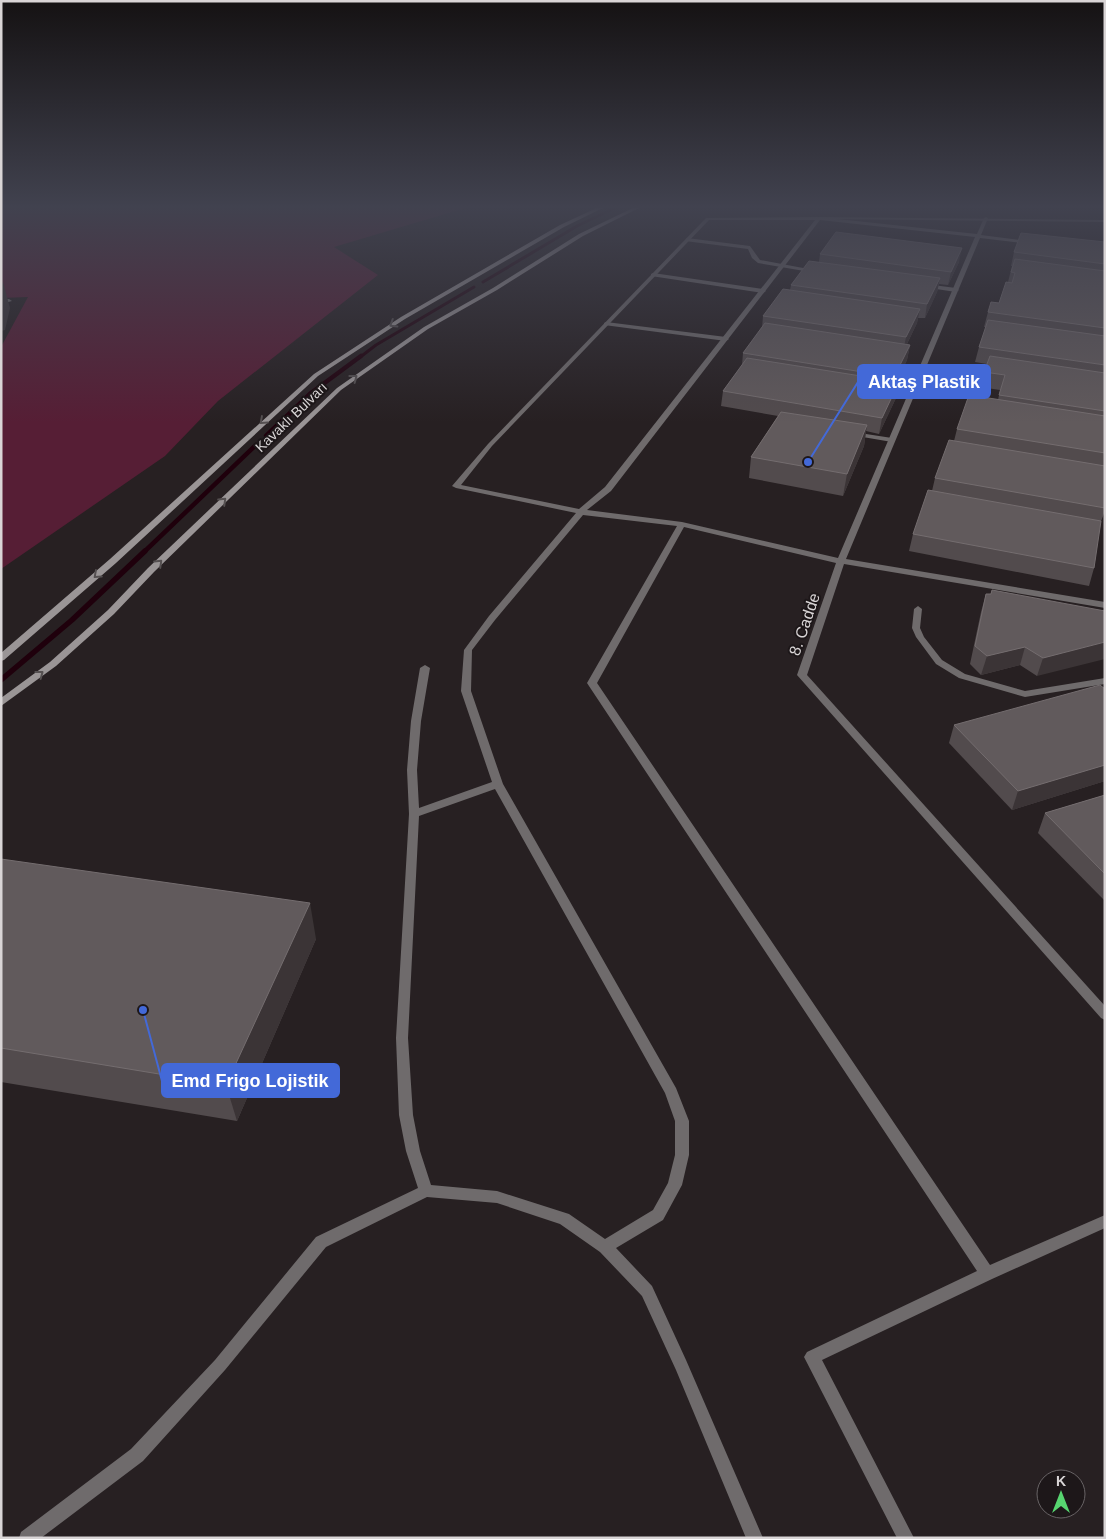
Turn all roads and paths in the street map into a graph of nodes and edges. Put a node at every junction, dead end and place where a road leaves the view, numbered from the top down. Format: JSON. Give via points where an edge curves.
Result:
{"nodes":[{"id":1,"x":472,"y":278,"type":"edge"},
{"id":2,"x":513,"y":278,"type":"edge"},
{"id":3,"x":650,"y":278,"type":"edge"},
{"id":4,"x":672,"y":278,"type":"edge"},
{"id":5,"x":773,"y":278,"type":"edge"},
{"id":6,"x":961,"y":278,"type":"edge"},
{"id":7,"x":917,"y":285,"type":"edge"},
{"id":8,"x":956,"y":290,"type":"junction"},
{"id":9,"x":763,"y":291,"type":"junction"},
{"id":10,"x":9,"y":301,"type":"dead end"},
{"id":11,"x":1,"y":302,"type":"edge"},
{"id":12,"x":606,"y":324,"type":"junction"},
{"id":13,"x":726,"y":339,"type":"junction"},
{"id":14,"x":848,"y":433,"type":"edge"},
{"id":15,"x":892,"y":440,"type":"junction"},
{"id":16,"x":581,"y":512,"type":"junction"},
{"id":17,"x":682,"y":524,"type":"junction"},
{"id":18,"x":841,"y":561,"type":"junction"},
{"id":19,"x":1105,"y":604,"type":"edge"},
{"id":20,"x":918,"y":609,"type":"dead end"},
{"id":21,"x":1,"y":658,"type":"edge"},
{"id":22,"x":425,"y":668,"type":"dead end"},
{"id":23,"x":1105,"y":681,"type":"edge"},
{"id":24,"x":1,"y":703,"type":"edge"},
{"id":25,"x":498,"y":784,"type":"junction"},
{"id":26,"x":414,"y":814,"type":"junction"},
{"id":27,"x":1105,"y":1015,"type":"edge"},
{"id":28,"x":426,"y":1191,"type":"junction"},
{"id":29,"x":1105,"y":1221,"type":"edge"},
{"id":30,"x":605,"y":1247,"type":"junction"},
{"id":31,"x":987,"y":1274,"type":"junction"},
{"id":32,"x":27,"y":1538,"type":"edge"},
{"id":33,"x":755,"y":1538,"type":"edge"},
{"id":34,"x":906,"y":1538,"type":"edge"}],
"edges":[{"from":1,"to":21,"type":"main road","name":"Kavaklı Bulvarı","one_way":true,"via":[[316,375],[114,561]]},
{"from":24,"to":2,"type":"main road","name":"Kavaklı Bulvarı","one_way":true,"via":[[53,664],[111,612],[339,389],[426,328]]},
{"from":3,"to":12,"type":"street"},
{"from":4,"to":9,"type":"street"},
{"from":5,"to":9,"type":"street"},
{"from":6,"to":8,"type":"street","name":"8. Cadde"},
{"from":7,"to":8,"type":"street"},
{"from":8,"to":15,"type":"street","name":"8. Cadde"},
{"from":9,"to":13,"type":"street"},
{"from":10,"to":11,"type":"street"},
{"from":12,"to":13,"type":"street"},
{"from":12,"to":16,"type":"street","via":[[490,444],[456,486]]},
{"from":13,"to":16,"type":"street","via":[[608,489]]},
{"from":14,"to":15,"type":"street"},
{"from":15,"to":18,"type":"street","name":"8. Cadde"},
{"from":16,"to":17,"type":"street"},
{"from":16,"to":25,"type":"street","via":[[468,650],[466,691]]},
{"from":17,"to":18,"type":"street"},
{"from":17,"to":31,"type":"street","via":[[592,683]]},
{"from":18,"to":19,"type":"street"},
{"from":18,"to":27,"type":"street","name":"8. Cadde","via":[[802,676]]},
{"from":20,"to":23,"type":"street","via":[[916,628],[920,638],[940,662],[962,676],[1024,694]]},
{"from":22,"to":26,"type":"street","via":[[413,760]]},
{"from":25,"to":26,"type":"street"},
{"from":25,"to":30,"type":"street","via":[[671,1092],[682,1121],[682,1155],[675,1185],[658,1215]]},
{"from":26,"to":28,"type":"street","via":[[402,1038],[406,1115]]},
{"from":28,"to":30,"type":"street","via":[[506,1200],[564,1219]]},
{"from":28,"to":32,"type":"street","via":[[321,1242],[220,1365],[136,1455]]},
{"from":29,"to":31,"type":"street"},
{"from":30,"to":33,"type":"street","via":[[647,1291]]},
{"from":31,"to":34,"type":"street","via":[[812,1357]]}]}
